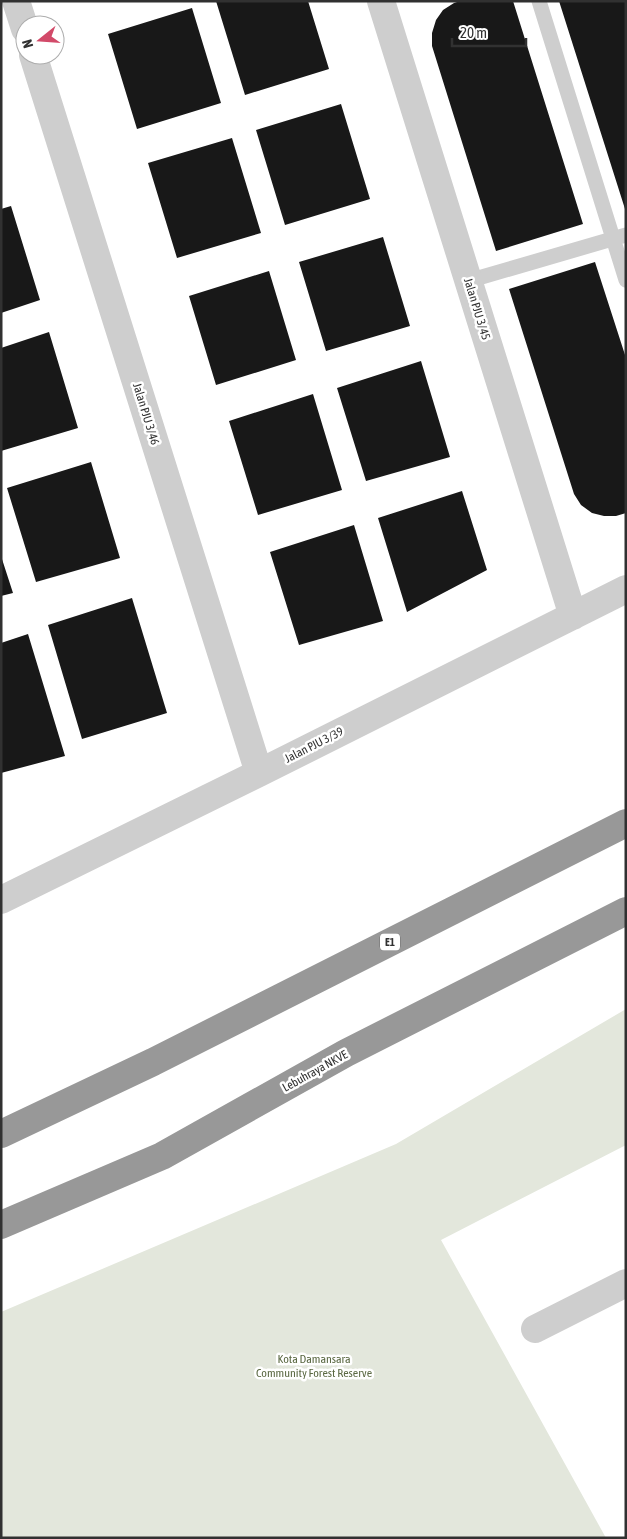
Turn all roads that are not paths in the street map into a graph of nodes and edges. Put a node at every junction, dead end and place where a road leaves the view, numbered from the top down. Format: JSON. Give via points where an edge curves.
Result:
{"nodes":[{"id":1,"x":16,"y":1,"type":"edge"},
{"id":2,"x":381,"y":1,"type":"edge"},
{"id":3,"x":539,"y":1,"type":"edge"},
{"id":4,"x":20,"y":15,"type":"edge"},
{"id":5,"x":36,"y":65,"type":"edge"},
{"id":6,"x":619,"y":237,"type":"edge"},
{"id":7,"x":626,"y":280,"type":"edge"},
{"id":8,"x":468,"y":281,"type":"junction"},
{"id":9,"x":626,"y":589,"type":"edge"},
{"id":10,"x":573,"y":616,"type":"junction"},
{"id":11,"x":259,"y":773,"type":"junction"},
{"id":12,"x":626,"y":823,"type":"edge"},
{"id":13,"x":1,"y":900,"type":"edge"},
{"id":14,"x":626,"y":911,"type":"edge"},
{"id":15,"x":1,"y":1134,"type":"edge"},
{"id":16,"x":1,"y":1225,"type":"edge"},
{"id":17,"x":626,"y":1284,"type":"edge"},
{"id":18,"x":535,"y":1329,"type":"dead end"}],
"edges":[{"from":1,"to":4,"type":"street"},
{"from":2,"to":8,"type":"street","name":"Jalan PJU 3/45"},
{"from":3,"to":6,"type":"lane"},
{"from":5,"to":11,"type":"street","name":"Jalan PJU 3/46"},
{"from":6,"to":7,"type":"lane"},
{"from":6,"to":8,"type":"lane"},
{"from":8,"to":10,"type":"street","name":"Jalan PJU 3/45"},
{"from":9,"to":10,"type":"street","name":"Jalan PJU 3/39"},
{"from":10,"to":11,"type":"street","name":"Jalan PJU 3/39"},
{"from":11,"to":13,"type":"street","name":"Jalan PJU 3/39"},
{"from":12,"to":15,"type":"highway","number":"E1","via":[[153,1062]]},
{"from":14,"to":16,"type":"highway","name":"Lebuhraya NKVE","via":[[346,1054],[162,1156]]},
{"from":17,"to":18,"type":"street"}]}
